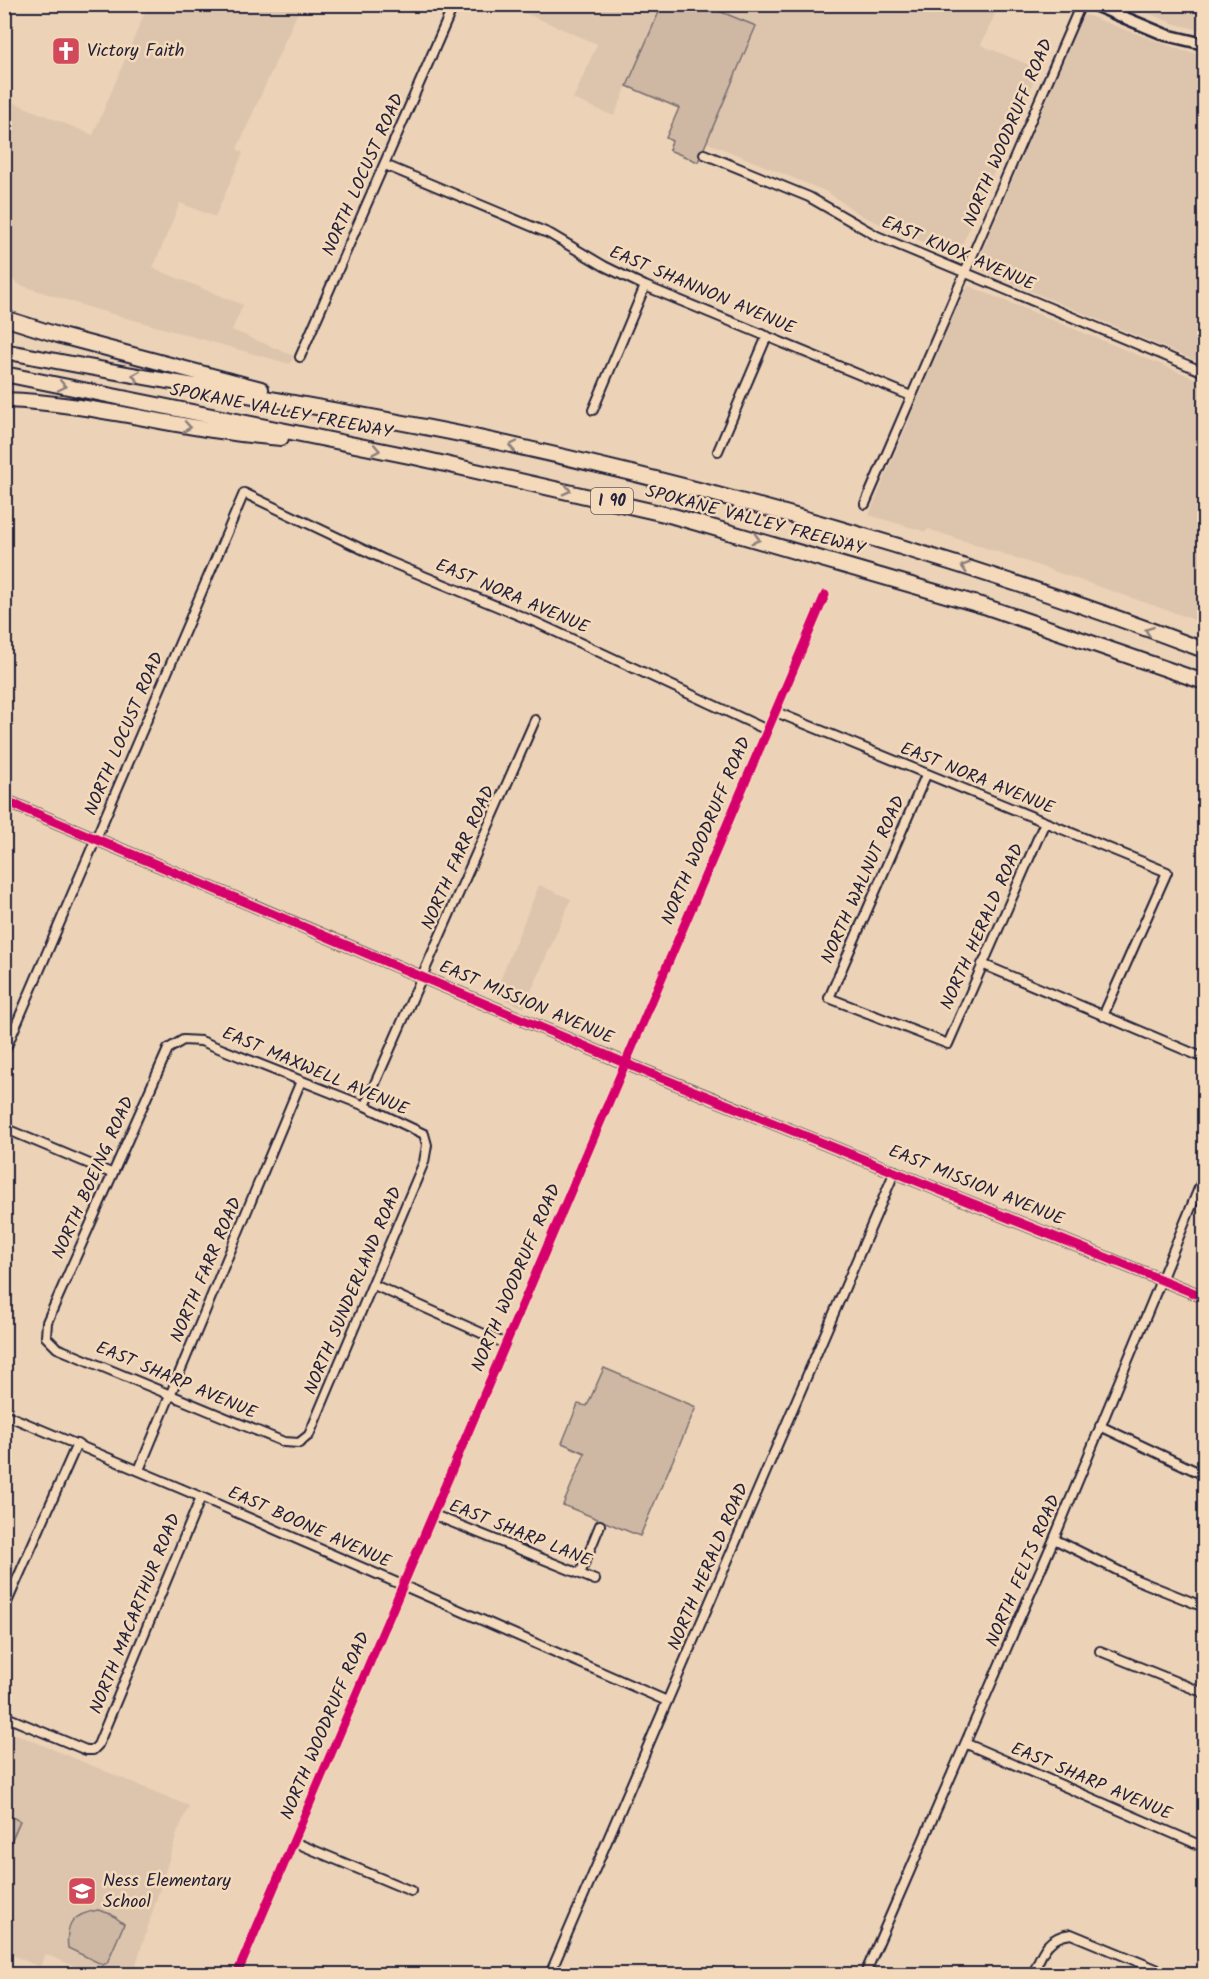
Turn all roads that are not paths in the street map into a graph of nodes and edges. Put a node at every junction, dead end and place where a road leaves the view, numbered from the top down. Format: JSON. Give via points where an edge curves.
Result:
{"nodes":[{"id":1,"x":454,"y":4,"type":"edge"},
{"id":2,"x":1081,"y":4,"type":"edge"},
{"id":3,"x":1092,"y":4,"type":"edge"},
{"id":4,"x":1204,"y":44,"type":"edge"},
{"id":5,"x":704,"y":154,"type":"dead end"},
{"id":6,"x":385,"y":165,"type":"junction"},
{"id":7,"x":965,"y":274,"type":"junction"},
{"id":8,"x":645,"y":286,"type":"junction"},
{"id":9,"x":4,"y":318,"type":"edge"},
{"id":10,"x":767,"y":336,"type":"junction"},
{"id":11,"x":4,"y":351,"type":"edge"},
{"id":12,"x":300,"y":357,"type":"dead end"},
{"id":13,"x":1204,"y":372,"type":"edge"},
{"id":14,"x":4,"y":374,"type":"edge"},
{"id":15,"x":911,"y":396,"type":"junction"},
{"id":16,"x":4,"y":400,"type":"edge"},
{"id":17,"x":335,"y":409,"type":"junction"},
{"id":18,"x":593,"y":410,"type":"dead end"},
{"id":19,"x":334,"y":442,"type":"junction"},
{"id":20,"x":718,"y":451,"type":"dead end"},
{"id":21,"x":244,"y":493,"type":"joint"},
{"id":22,"x":865,"y":504,"type":"dead end"},
{"id":23,"x":825,"y":595,"type":"dead end"},
{"id":24,"x":1204,"y":650,"type":"edge"},
{"id":25,"x":1204,"y":682,"type":"edge"},
{"id":26,"x":776,"y":712,"type":"junction"},
{"id":27,"x":535,"y":720,"type":"dead end"},
{"id":28,"x":767,"y":729,"type":"junction"},
{"id":29,"x":926,"y":775,"type":"junction"},
{"id":30,"x":4,"y":800,"type":"edge"},
{"id":31,"x":1045,"y":822,"type":"junction"},
{"id":32,"x":96,"y":839,"type":"junction"},
{"id":33,"x":982,"y":964,"type":"junction"},
{"id":34,"x":422,"y":978,"type":"junction"},
{"id":35,"x":1103,"y":1016,"type":"junction"},
{"id":36,"x":183,"y":1040,"type":"joint"},
{"id":37,"x":948,"y":1044,"type":"joint"},
{"id":38,"x":4,"y":1053,"type":"edge"},
{"id":39,"x":1204,"y":1058,"type":"edge"},
{"id":40,"x":627,"y":1064,"type":"junction"},
{"id":41,"x":302,"y":1081,"type":"junction"},
{"id":42,"x":365,"y":1106,"type":"junction"},
{"id":43,"x":4,"y":1128,"type":"edge"},
{"id":44,"x":427,"y":1145,"type":"joint"},
{"id":45,"x":895,"y":1171,"type":"junction"},
{"id":46,"x":111,"y":1173,"type":"junction"},
{"id":47,"x":1204,"y":1176,"type":"edge"},
{"id":48,"x":1161,"y":1280,"type":"junction"},
{"id":49,"x":374,"y":1285,"type":"junction"},
{"id":50,"x":1204,"y":1297,"type":"edge"},
{"id":51,"x":46,"y":1337,"type":"joint"},
{"id":52,"x":506,"y":1344,"type":"junction"},
{"id":53,"x":170,"y":1396,"type":"junction"},
{"id":54,"x":4,"y":1414,"type":"edge"},
{"id":55,"x":1100,"y":1426,"type":"junction"},
{"id":56,"x":299,"y":1443,"type":"joint"},
{"id":57,"x":77,"y":1444,"type":"junction"},
{"id":58,"x":139,"y":1470,"type":"junction"},
{"id":59,"x":1204,"y":1475,"type":"edge"},
{"id":60,"x":201,"y":1497,"type":"junction"},
{"id":61,"x":434,"y":1515,"type":"junction"},
{"id":62,"x":600,"y":1525,"type":"dead end"},
{"id":63,"x":1054,"y":1539,"type":"junction"},
{"id":64,"x":580,"y":1574,"type":"junction"},
{"id":65,"x":595,"y":1580,"type":"dead end"},
{"id":66,"x":404,"y":1586,"type":"junction"},
{"id":67,"x":1204,"y":1607,"type":"edge"},
{"id":68,"x":4,"y":1609,"type":"edge"},
{"id":69,"x":1100,"y":1651,"type":"dead end"},
{"id":70,"x":1204,"y":1693,"type":"edge"},
{"id":71,"x":667,"y":1701,"type":"junction"},
{"id":72,"x":4,"y":1716,"type":"edge"},
{"id":73,"x":967,"y":1744,"type":"junction"},
{"id":74,"x":294,"y":1842,"type":"junction"},
{"id":75,"x":1204,"y":1847,"type":"edge"},
{"id":76,"x":411,"y":1891,"type":"dead end"},
{"id":77,"x":237,"y":1974,"type":"edge"},
{"id":78,"x":550,"y":1974,"type":"edge"},
{"id":79,"x":865,"y":1974,"type":"edge"},
{"id":80,"x":1033,"y":1974,"type":"edge"},
{"id":81,"x":1167,"y":1974,"type":"edge"}],
"edges":[{"from":1,"to":6,"type":"street","name":"NORTH LOCUST ROAD"},
{"from":2,"to":7,"type":"street","name":"NORTH WOODRUFF ROAD"},
{"from":3,"to":4,"type":"main road","via":[[1166,35]]},
{"from":5,"to":7,"type":"street","name":"EAST KNOX AVENUE","via":[[809,197],[865,231]]},
{"from":6,"to":8,"type":"street","name":"EAST SHANNON AVENUE","via":[[550,234]]},
{"from":6,"to":12,"type":"street","name":"NORTH LOCUST ROAD"},
{"from":7,"to":13,"type":"street","name":"EAST KNOX AVENUE"},
{"from":7,"to":15,"type":"street","name":"NORTH WOODRUFF ROAD"},
{"from":8,"to":10,"type":"street","name":"EAST SHANNON AVENUE"},
{"from":8,"to":18,"type":"street"},
{"from":9,"to":17,"type":"highway"},
{"from":10,"to":15,"type":"street","name":"EAST SHANNON AVENUE"},
{"from":10,"to":20,"type":"street"},
{"from":17,"to":11,"type":"highway","name":"SPOKANE VALLEY FREEWAY","number":"I 90","one_way":true},
{"from":14,"to":19,"type":"highway","name":"SPOKANE VALLEY FREEWAY","number":"I 90","one_way":true},
{"from":15,"to":22,"type":"street","name":"NORTH WOODRUFF ROAD"},
{"from":16,"to":19,"type":"highway","one_way":true,"via":[[236,435]]},
{"from":24,"to":17,"type":"highway","name":"SPOKANE VALLEY FREEWAY","number":"I 90","one_way":true,"via":[[994,576],[797,517],[533,450]]},
{"from":19,"to":25,"type":"highway","name":"SPOKANE VALLEY FREEWAY","number":"I 90","one_way":true,"via":[[673,516],[984,606]]},
{"from":21,"to":28,"type":"street","name":"EAST NORA AVENUE","via":[[385,560],[536,622]]},
{"from":21,"to":32,"type":"street","name":"NORTH LOCUST ROAD"},
{"from":23,"to":26,"type":"street","name":"NORTH WOODRUFF ROAD"},
{"from":26,"to":28,"type":"street","name":"NORTH WOODRUFF ROAD"},
{"from":26,"to":29,"type":"street","name":"EAST NORA AVENUE"},
{"from":27,"to":34,"type":"street","name":"NORTH FARR ROAD"},
{"from":28,"to":40,"type":"street","name":"NORTH WOODRUFF ROAD"},
{"from":29,"to":31,"type":"street","name":"EAST NORA AVENUE"},
{"from":29,"to":37,"type":"street","name":"NORTH WALNUT ROAD","via":[[829,998]]},
{"from":30,"to":32,"type":"street","name":"EAST MISSION AVENUE"},
{"from":31,"to":33,"type":"street","name":"NORTH HERALD ROAD"},
{"from":31,"to":35,"type":"street","name":"EAST NORA AVENUE","via":[[1167,872]]},
{"from":32,"to":34,"type":"street","name":"EAST MISSION AVENUE"},
{"from":32,"to":38,"type":"street","name":"NORTH LOCUST ROAD"},
{"from":33,"to":35,"type":"street"},
{"from":33,"to":37,"type":"street","name":"NORTH HERALD ROAD"},
{"from":34,"to":40,"type":"street","name":"EAST MISSION AVENUE"},
{"from":34,"to":42,"type":"street","name":"NORTH FARR ROAD"},
{"from":35,"to":39,"type":"street"},
{"from":36,"to":41,"type":"street","name":"EAST MAXWELL AVENUE","via":[[201,1041]]},
{"from":36,"to":46,"type":"street","name":"NORTH BOEING ROAD","via":[[168,1048]]},
{"from":40,"to":45,"type":"street","name":"EAST MISSION AVENUE"},
{"from":40,"to":52,"type":"street","name":"NORTH WOODRUFF ROAD"},
{"from":41,"to":42,"type":"street","name":"EAST MAXWELL AVENUE"},
{"from":41,"to":53,"type":"street","name":"NORTH FARR ROAD"},
{"from":42,"to":44,"type":"street","name":"EAST MAXWELL AVENUE","via":[[424,1134]]},
{"from":43,"to":46,"type":"street"},
{"from":44,"to":49,"type":"street","name":"NORTH SUNDERLAND ROAD","via":[[424,1162]]},
{"from":45,"to":48,"type":"street","name":"EAST MISSION AVENUE"},
{"from":45,"to":71,"type":"street","name":"NORTH HERALD ROAD"},
{"from":46,"to":51,"type":"street","name":"NORTH BOEING ROAD","via":[[47,1322]]},
{"from":47,"to":48,"type":"street","name":"NORTH FELTS ROAD"},
{"from":48,"to":50,"type":"street","name":"EAST MISSION AVENUE"},
{"from":48,"to":55,"type":"street","name":"NORTH FELTS ROAD"},
{"from":49,"to":52,"type":"street"},
{"from":49,"to":56,"type":"street","name":"NORTH SUNDERLAND ROAD","via":[[309,1436]]},
{"from":51,"to":53,"type":"street","name":"EAST SHARP AVENUE","via":[[57,1348]]},
{"from":52,"to":61,"type":"street","name":"NORTH WOODRUFF ROAD"},
{"from":53,"to":56,"type":"street","name":"EAST SHARP AVENUE","via":[[287,1443]]},
{"from":53,"to":58,"type":"street","name":"NORTH FARR ROAD"},
{"from":54,"to":57,"type":"street","name":"EAST BOONE AVENUE"},
{"from":55,"to":59,"type":"street"},
{"from":55,"to":63,"type":"street","name":"NORTH FELTS ROAD"},
{"from":57,"to":58,"type":"street","name":"EAST BOONE AVENUE"},
{"from":57,"to":68,"type":"street"},
{"from":58,"to":60,"type":"street","name":"EAST BOONE AVENUE"},
{"from":60,"to":66,"type":"street","name":"EAST BOONE AVENUE"},
{"from":60,"to":72,"type":"street","name":"NORTH MACARTHUR ROAD","via":[[93,1750]]},
{"from":61,"to":64,"type":"street","name":"EAST SHARP LANE"},
{"from":61,"to":66,"type":"street","name":"NORTH WOODRUFF ROAD"},
{"from":62,"to":64,"type":"street"},
{"from":63,"to":67,"type":"street","via":[[1137,1580]]},
{"from":63,"to":73,"type":"street","name":"NORTH FELTS ROAD"},
{"from":64,"to":65,"type":"street","name":"EAST SHARP LANE"},
{"from":66,"to":71,"type":"street","name":"EAST BOONE AVENUE"},
{"from":66,"to":74,"type":"street","name":"NORTH WOODRUFF ROAD"},
{"from":69,"to":70,"type":"street"},
{"from":71,"to":78,"type":"street","name":"NORTH HERALD ROAD"},
{"from":73,"to":75,"type":"street","name":"EAST SHARP AVENUE"},
{"from":73,"to":79,"type":"street","name":"NORTH FELTS ROAD"},
{"from":74,"to":76,"type":"street"},
{"from":74,"to":77,"type":"street","name":"NORTH WOODRUFF ROAD"},
{"from":80,"to":81,"type":"street","via":[[1050,1940],[1071,1934]]}]}
